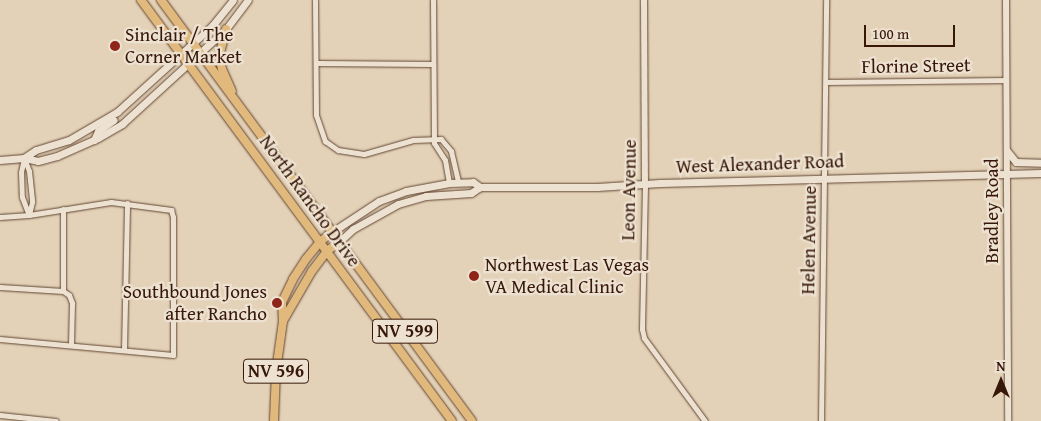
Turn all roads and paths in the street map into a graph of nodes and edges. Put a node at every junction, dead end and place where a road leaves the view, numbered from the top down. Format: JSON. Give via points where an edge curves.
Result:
{"nodes":[{"id":1,"x":141,"y":0,"type":"edge"},
{"id":2,"x":161,"y":0,"type":"edge"},
{"id":3,"x":233,"y":0,"type":"edge"},
{"id":4,"x":248,"y":0,"type":"edge"},
{"id":5,"x":315,"y":0,"type":"edge"},
{"id":6,"x":433,"y":0,"type":"edge"},
{"id":7,"x":644,"y":0,"type":"edge"},
{"id":8,"x":826,"y":0,"type":"edge"},
{"id":9,"x":1006,"y":0,"type":"edge"},
{"id":10,"x":226,"y":29,"type":"junction"},
{"id":11,"x":192,"y":44,"type":"junction"},
{"id":12,"x":199,"y":52,"type":"junction"},
{"id":13,"x":182,"y":54,"type":"junction"},
{"id":14,"x":188,"y":63,"type":"junction"},
{"id":15,"x":316,"y":63,"type":"junction"},
{"id":16,"x":433,"y":64,"type":"junction"},
{"id":17,"x":1006,"y":80,"type":"junction"},
{"id":18,"x":827,"y":82,"type":"junction"},
{"id":19,"x":238,"y":104,"type":"junction"},
{"id":20,"x":123,"y":108,"type":"junction"},
{"id":21,"x":94,"y":140,"type":"junction"},
{"id":22,"x":434,"y":140,"type":"junction"},
{"id":23,"x":1007,"y":151,"type":"junction"},
{"id":24,"x":24,"y":158,"type":"junction"},
{"id":25,"x":0,"y":160,"type":"edge"},
{"id":26,"x":1041,"y":163,"type":"edge"},
{"id":27,"x":1041,"y":173,"type":"edge"},
{"id":28,"x":1007,"y":174,"type":"junction"},
{"id":29,"x":824,"y":178,"type":"junction"},
{"id":30,"x":449,"y":182,"type":"junction"},
{"id":31,"x":458,"y":182,"type":"junction"},
{"id":32,"x":645,"y":185,"type":"junction"},
{"id":33,"x":480,"y":187,"type":"junction"},
{"id":34,"x":127,"y":203,"type":"junction"},
{"id":35,"x":63,"y":209,"type":"junction"},
{"id":36,"x":29,"y":216,"type":"junction"},
{"id":37,"x":0,"y":217,"type":"edge"},
{"id":38,"x":332,"y":232,"type":"junction"},
{"id":39,"x":320,"y":242,"type":"junction"},
{"id":40,"x":339,"y":242,"type":"junction"},
{"id":41,"x":327,"y":252,"type":"junction"},
{"id":42,"x":0,"y":287,"type":"edge"},
{"id":43,"x":63,"y":291,"type":"junction"},
{"id":44,"x":283,"y":321,"type":"junction"},
{"id":45,"x":0,"y":339,"type":"edge"},
{"id":46,"x":71,"y":345,"type":"junction"},
{"id":47,"x":124,"y":350,"type":"junction"},
{"id":48,"x":0,"y":415,"type":"edge"},
{"id":49,"x":56,"y":421,"type":"edge"},
{"id":50,"x":274,"y":421,"type":"edge"},
{"id":51,"x":452,"y":421,"type":"edge"},
{"id":52,"x":472,"y":421,"type":"edge"},
{"id":53,"x":704,"y":421,"type":"edge"},
{"id":54,"x":821,"y":421,"type":"edge"},
{"id":55,"x":1008,"y":421,"type":"edge"}],
"edges":[{"from":1,"to":13,"type":"main road","name":"North Rancho Drive","number":"NV 599"},
{"from":2,"to":11,"type":"main road","name":"North Rancho Drive","number":"NV 599"},
{"from":3,"to":11,"type":"main road"},
{"from":4,"to":10,"type":"main road"},
{"from":5,"to":15,"type":"street"},
{"from":6,"to":16,"type":"street"},
{"from":7,"to":32,"type":"street","name":"Leon Avenue"},
{"from":8,"to":18,"type":"street","name":"Helen Avenue"},
{"from":9,"to":17,"type":"street","name":"Bradley Road"},
{"from":10,"to":12,"type":"main road"},
{"from":10,"to":19,"type":"main road","via":[[219,57]]},
{"from":11,"to":12,"type":"main road","name":"North Rancho Drive","number":"NV 599"},
{"from":11,"to":13,"type":"main road"},
{"from":12,"to":14,"type":"main road"},
{"from":12,"to":19,"type":"main road","name":"North Rancho Drive","number":"NV 599"},
{"from":13,"to":14,"type":"main road","name":"North Rancho Drive","number":"NV 599"},
{"from":13,"to":20,"type":"main road"},
{"from":14,"to":21,"type":"main road","via":[[133,116]]},
{"from":14,"to":39,"type":"main road","name":"North Rancho Drive","number":"NV 599"},
{"from":15,"to":16,"type":"street"},
{"from":15,"to":22,"type":"street","via":[[316,115],[325,141],[338,150],[364,154],[414,140]]},
{"from":16,"to":22,"type":"street"},
{"from":17,"to":18,"type":"street","name":"Florine Street"},
{"from":17,"to":23,"type":"street","name":"Bradley Road"},
{"from":18,"to":29,"type":"street","name":"Helen Avenue"},
{"from":19,"to":38,"type":"main road","name":"North Rancho Drive","number":"NV 599"},
{"from":20,"to":21,"type":"main road","via":[[122,115],[98,131]]},
{"from":20,"to":24,"type":"main road","via":[[79,135],[36,150]]},
{"from":21,"to":24,"type":"main road","via":[[38,161]]},
{"from":22,"to":30,"type":"street","via":[[445,160]]},
{"from":22,"to":31,"type":"street","via":[[441,139],[451,151]]},
{"from":23,"to":26,"type":"main road","via":[[1016,162]]},
{"from":23,"to":28,"type":"street","name":"Bradley Road"},
{"from":24,"to":25,"type":"main road"},
{"from":24,"to":36,"type":"street","via":[[29,171],[32,202]]},
{"from":24,"to":36,"type":"street","via":[[21,172],[23,202]]},
{"from":27,"to":28,"type":"main road","name":"West Alexander Road"},
{"from":28,"to":29,"type":"main road","name":"West Alexander Road"},
{"from":28,"to":55,"type":"street","name":"Bradley Road"},
{"from":29,"to":32,"type":"main road","name":"West Alexander Road"},
{"from":29,"to":54,"type":"street","name":"Helen Avenue"},
{"from":30,"to":31,"type":"main road","name":"West Alexander Road"},
{"from":30,"to":38,"type":"main road","name":"West Alexander Road","via":[[428,185],[379,201]]},
{"from":31,"to":33,"type":"main road","name":"West Alexander Road","via":[[472,182]]},
{"from":32,"to":33,"type":"main road","name":"West Alexander Road"},
{"from":32,"to":53,"type":"street","name":"Leon Avenue","via":[[644,338]]},
{"from":33,"to":40,"type":"main road","name":"West Alexander Road","via":[[471,193],[426,196],[398,204],[353,229]]},
{"from":34,"to":35,"type":"street"},
{"from":34,"to":47,"type":"street"},
{"from":34,"to":47,"type":"street","via":[[171,210],[173,355]]},
{"from":35,"to":36,"type":"street"},
{"from":35,"to":43,"type":"street"},
{"from":36,"to":37,"type":"street"},
{"from":38,"to":39,"type":"main road","number":"NV 596"},
{"from":38,"to":40,"type":"main road","name":"North Rancho Drive","number":"NV 599"},
{"from":39,"to":41,"type":"main road","name":"North Rancho Drive","number":"NV 599"},
{"from":39,"to":44,"type":"main road","number":"NV 596","via":[[293,279],[282,302]]},
{"from":40,"to":41,"type":"main road","number":"NV 596"},
{"from":40,"to":52,"type":"main road","name":"North Rancho Drive","number":"NV 599"},
{"from":41,"to":44,"type":"main road","number":"NV 596"},
{"from":41,"to":51,"type":"main road","name":"North Rancho Drive","number":"NV 599"},
{"from":42,"to":43,"type":"street"},
{"from":43,"to":46,"type":"street","via":[[70,295],[72,303]]},
{"from":44,"to":50,"type":"main road","number":"NV 596"},
{"from":45,"to":46,"type":"street"},
{"from":46,"to":47,"type":"street"},
{"from":48,"to":49,"type":"street"}]}
